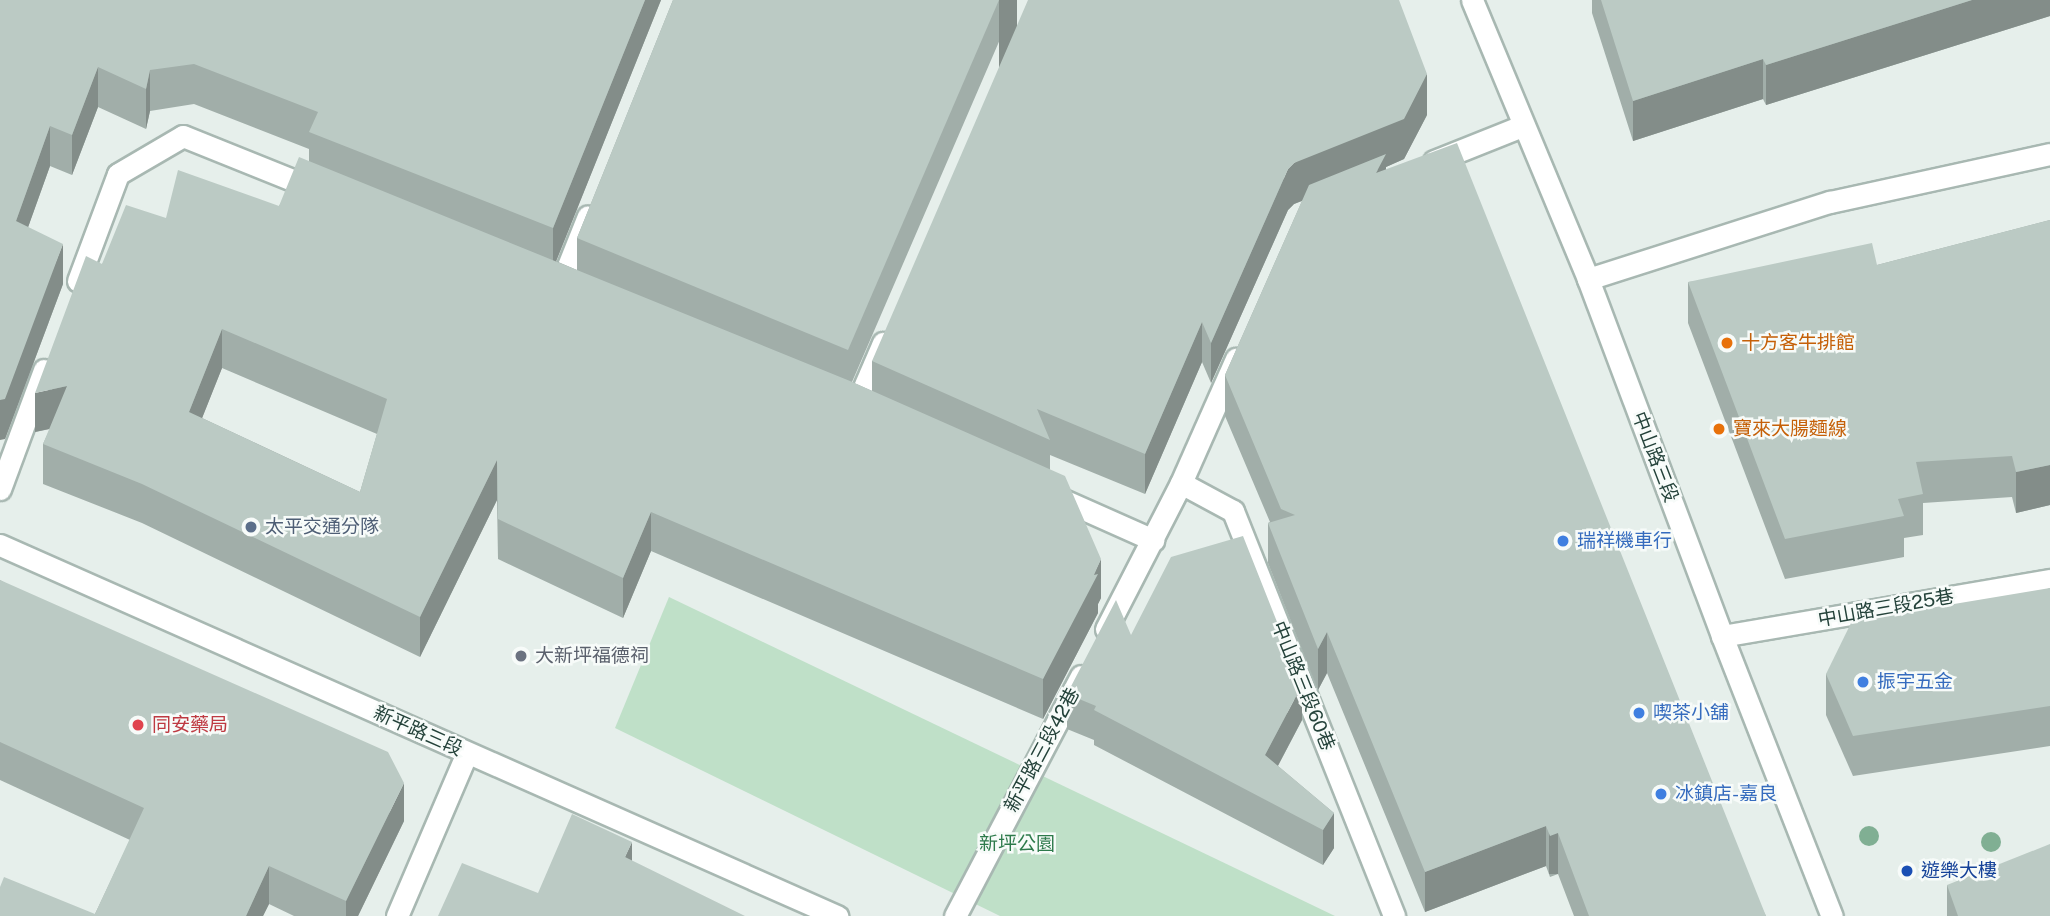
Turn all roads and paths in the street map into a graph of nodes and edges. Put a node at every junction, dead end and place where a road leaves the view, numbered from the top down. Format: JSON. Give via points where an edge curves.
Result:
{"nodes":[{"id":1,"x":1472,"y":0,"type":"edge"},
{"id":2,"x":1522,"y":126,"type":"junction"},
{"id":3,"x":2050,"y":154,"type":"edge"},
{"id":4,"x":1410,"y":171,"type":"edge"},
{"id":5,"x":596,"y":195,"type":"edge"},
{"id":6,"x":339,"y":198,"type":"edge"},
{"id":7,"x":1588,"y":279,"type":"junction"},
{"id":8,"x":585,"y":296,"type":"edge"},
{"id":9,"x":71,"y":300,"type":"edge"},
{"id":10,"x":894,"y":319,"type":"edge"},
{"id":11,"x":1243,"y":344,"type":"edge"},
{"id":12,"x":52,"y":351,"type":"edge"},
{"id":13,"x":830,"y":398,"type":"edge"},
{"id":14,"x":855,"y":408,"type":"junction"},
{"id":15,"x":880,"y":419,"type":"edge"},
{"id":16,"x":1181,"y":483,"type":"junction"},
{"id":17,"x":1029,"y":485,"type":"edge"},
{"id":18,"x":0,"y":489,"type":"edge"},
{"id":19,"x":1153,"y":540,"type":"junction"},
{"id":20,"x":0,"y":545,"type":"edge"},
{"id":21,"x":2050,"y":580,"type":"edge"},
{"id":22,"x":1722,"y":636,"type":"junction"},
{"id":23,"x":467,"y":753,"type":"junction"},
{"id":24,"x":397,"y":916,"type":"edge"},
{"id":25,"x":837,"y":916,"type":"edge"},
{"id":26,"x":955,"y":916,"type":"edge"},
{"id":27,"x":1394,"y":916,"type":"edge"},
{"id":28,"x":1832,"y":916,"type":"edge"}],
"edges":[{"from":1,"to":2,"type":"street","name":"中山路三段"},
{"from":2,"to":4,"type":"street"},
{"from":2,"to":7,"type":"street","name":"中山路三段"},
{"from":3,"to":7,"type":"street","via":[[1830,202]]},
{"from":5,"to":8,"type":"street","via":[[553,283]]},
{"from":6,"to":9,"type":"street","via":[[183,136],[118,174]]},
{"from":7,"to":22,"type":"street","name":"中山路三段"},
{"from":10,"to":14,"type":"street"},
{"from":11,"to":16,"type":"street"},
{"from":12,"to":18,"type":"street"},
{"from":13,"to":14,"type":"street"},
{"from":14,"to":15,"type":"street"},
{"from":16,"to":19,"type":"street"},
{"from":16,"to":27,"type":"street","name":"中山路三段60巷","via":[[1233,510]]},
{"from":17,"to":19,"type":"street"},
{"from":19,"to":26,"type":"street","name":"新平路三段42巷"},
{"from":20,"to":23,"type":"street","name":"新平路三段"},
{"from":21,"to":22,"type":"street","name":"中山路三段25巷"},
{"from":22,"to":28,"type":"street","name":"中山路三段"},
{"from":23,"to":24,"type":"street"},
{"from":23,"to":25,"type":"street","name":"新平路三段"}]}
